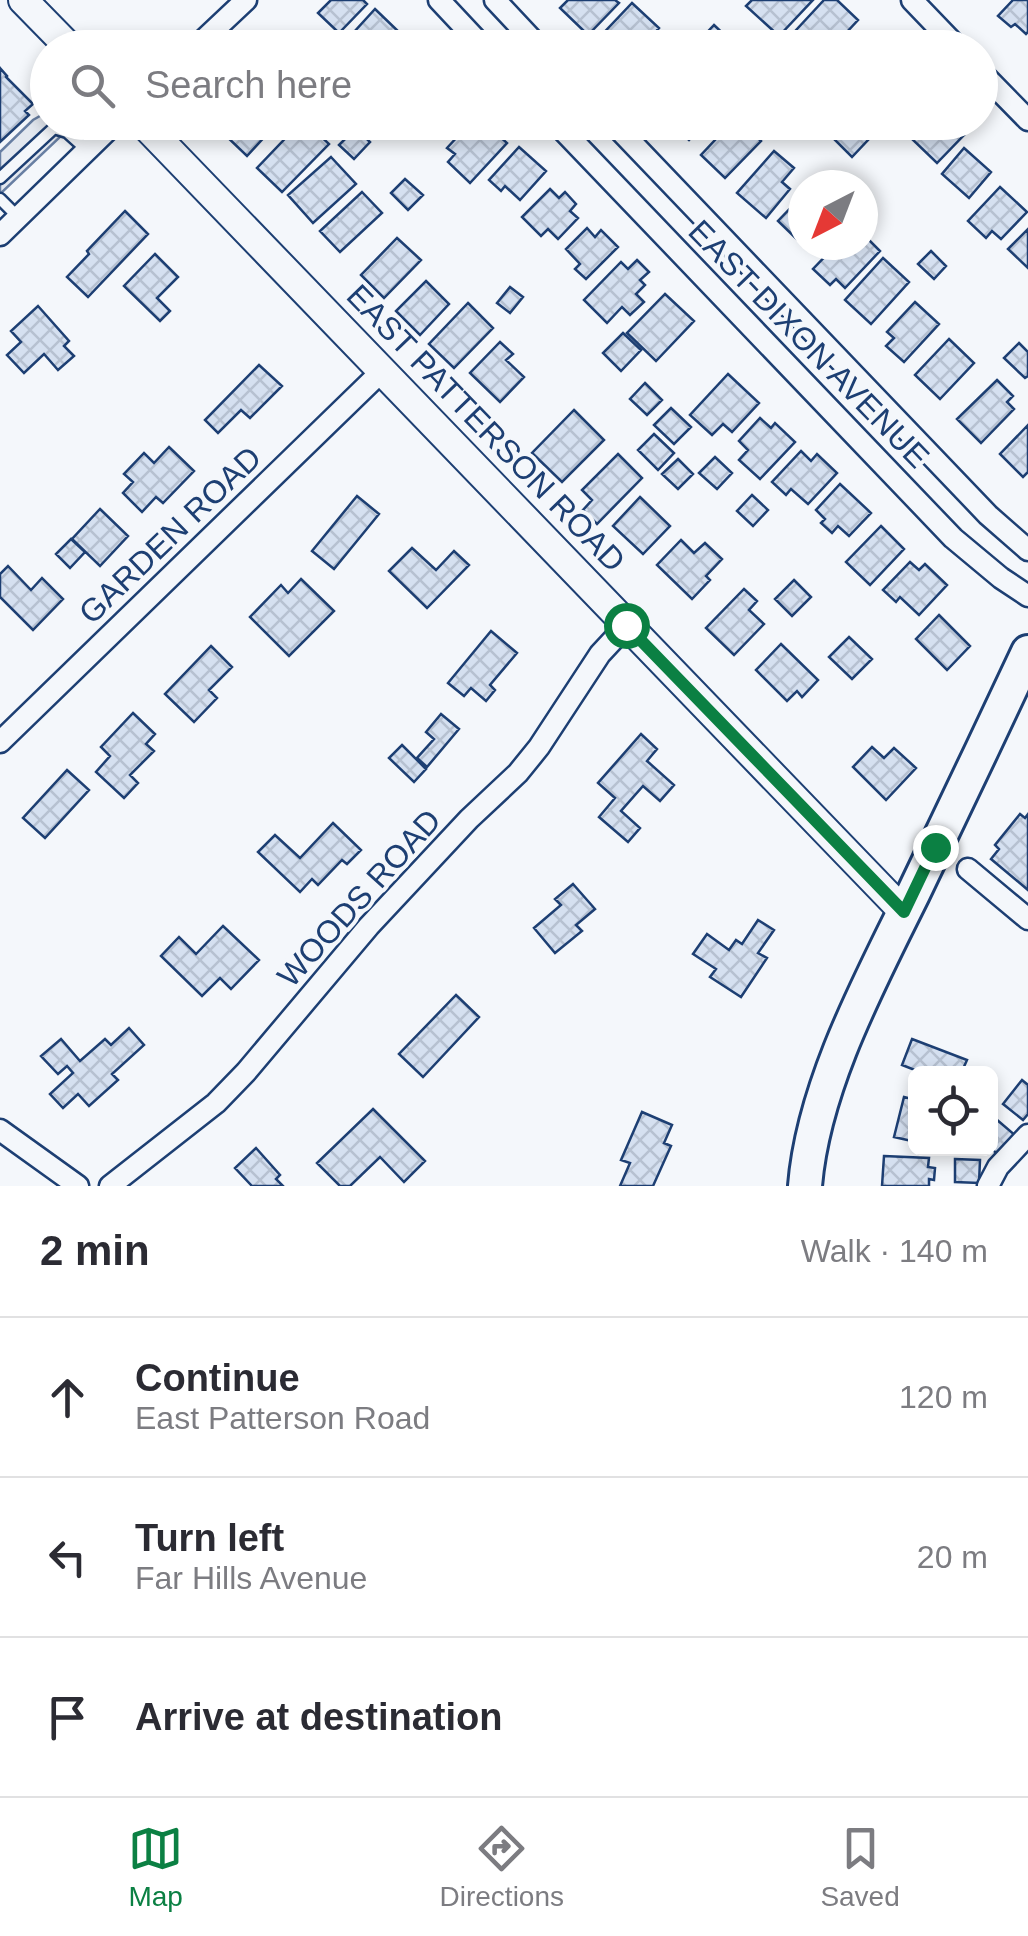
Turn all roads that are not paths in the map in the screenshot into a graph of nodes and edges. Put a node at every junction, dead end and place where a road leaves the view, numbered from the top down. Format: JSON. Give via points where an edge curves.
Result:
{"nodes":[{"id":1,"x":24,"y":0,"type":"edge"},
{"id":2,"x":246,"y":0,"type":"edge"},
{"id":3,"x":438,"y":0,"type":"edge"},
{"id":4,"x":495,"y":0,"type":"edge"},
{"id":5,"x":912,"y":0,"type":"edge"},
{"id":6,"x":53,"y":30,"type":"edge"},
{"id":7,"x":214,"y":30,"type":"edge"},
{"id":8,"x":467,"y":30,"type":"edge"},
{"id":9,"x":523,"y":30,"type":"edge"},
{"id":10,"x":941,"y":30,"type":"edge"},
{"id":11,"x":998,"y":89,"type":"edge"},
{"id":12,"x":1028,"y":120,"type":"edge"},
{"id":13,"x":41,"y":140,"type":"edge"},
{"id":14,"x":76,"y":140,"type":"edge"},
{"id":15,"x":97,"y":140,"type":"edge"},
{"id":16,"x":159,"y":140,"type":"edge"},
{"id":17,"x":573,"y":140,"type":"edge"},
{"id":18,"x":629,"y":140,"type":"edge"},
{"id":19,"x":87,"y":150,"type":"junction"},
{"id":20,"x":0,"y":178,"type":"edge"},
{"id":21,"x":0,"y":199,"type":"edge"},
{"id":22,"x":18,"y":217,"type":"junction"},
{"id":23,"x":0,"y":235,"type":"edge"},
{"id":24,"x":382,"y":370,"type":"junction"},
{"id":25,"x":1028,"y":550,"type":"edge"},
{"id":26,"x":1028,"y":596,"type":"edge"},
{"id":27,"x":626,"y":625,"type":"junction"},
{"id":28,"x":1028,"y":652,"type":"edge"},
{"id":29,"x":0,"y":742,"type":"edge"},
{"id":30,"x":968,"y":869,"type":"dead end"},
{"id":31,"x":904,"y":912,"type":"junction"},
{"id":32,"x":1028,"y":918,"type":"edge"},
{"id":33,"x":0,"y":1130,"type":"edge"},
{"id":34,"x":1028,"y":1135,"type":"edge"},
{"id":35,"x":78,"y":1186,"type":"edge"},
{"id":36,"x":110,"y":1186,"type":"edge"},
{"id":37,"x":805,"y":1186,"type":"edge"},
{"id":38,"x":988,"y":1186,"type":"edge"}],
"edges":[{"from":1,"to":6,"type":"main road"},
{"from":2,"to":7,"type":"street"},
{"from":3,"to":8,"type":"street"},
{"from":4,"to":9,"type":"street"},
{"from":5,"to":10,"type":"street"},
{"from":11,"to":12,"type":"street"},
{"from":13,"to":20,"type":"lane"},
{"from":14,"to":19,"type":"lane"},
{"from":15,"to":19,"type":"street"},
{"from":16,"to":24,"type":"main road","name":"EAST PATTERSON ROAD"},
{"from":17,"to":26,"type":"street","name":"EAST DIXON AVENUE","via":[[952,538]]},
{"from":18,"to":25,"type":"street","name":"EAST DIXON AVENUE"},
{"from":19,"to":22,"type":"street"},
{"from":21,"to":22,"type":"lane"},
{"from":22,"to":23,"type":"street"},
{"from":24,"to":27,"type":"main road","name":"EAST PATTERSON ROAD"},
{"from":24,"to":29,"type":"street","name":"GARDEN ROAD"},
{"from":27,"to":31,"type":"main road","name":"EAST PATTERSON ROAD"},
{"from":27,"to":36,"type":"street","name":"WOODS ROAD","via":[[518,773],[369,926],[246,1072]]},
{"from":28,"to":31,"type":"main road"},
{"from":30,"to":32,"type":"street"},
{"from":31,"to":37,"type":"main road","via":[[822,1100]]},
{"from":33,"to":35,"type":"street"},
{"from":34,"to":38,"type":"street"}]}
